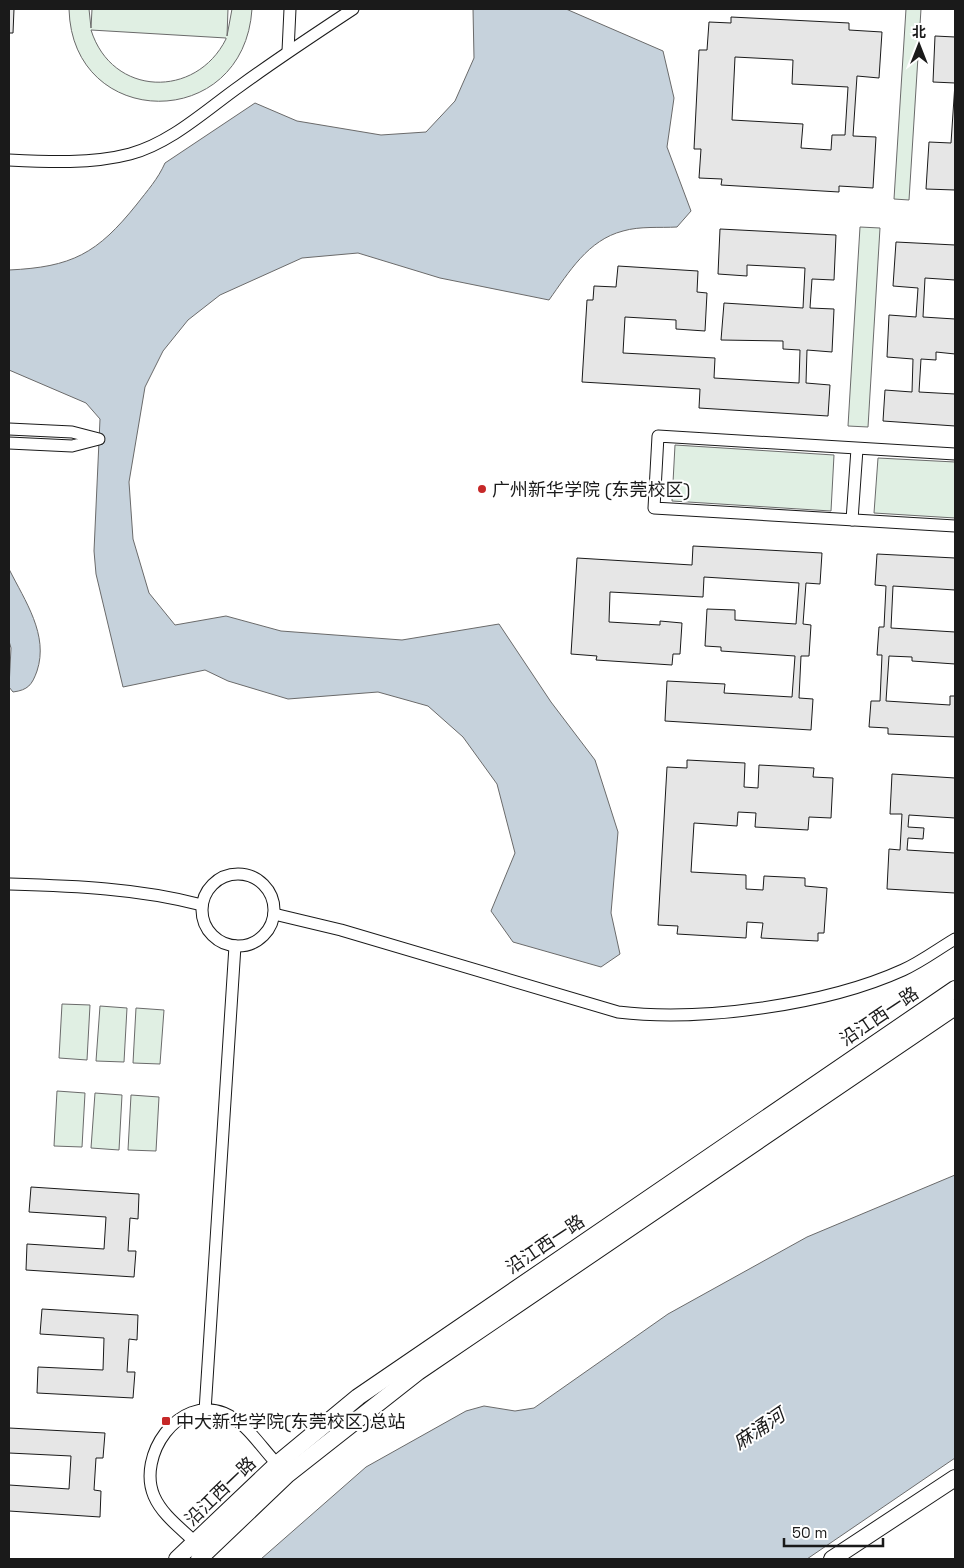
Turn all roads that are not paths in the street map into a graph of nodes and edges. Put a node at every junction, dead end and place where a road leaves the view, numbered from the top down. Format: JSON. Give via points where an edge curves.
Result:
{"nodes":[{"id":1,"x":290,"y":9,"type":"edge"},
{"id":2,"x":353,"y":9,"type":"edge"},
{"id":3,"x":288,"y":51,"type":"junction"},
{"id":4,"x":9,"y":160,"type":"edge"},
{"id":5,"x":9,"y":429,"type":"edge"},
{"id":6,"x":9,"y":443,"type":"edge"},
{"id":7,"x":857,"y":448,"type":"junction"},
{"id":8,"x":955,"y":454,"type":"edge"},
{"id":9,"x":852,"y":520,"type":"junction"},
{"id":10,"x":955,"y":526,"type":"edge"},
{"id":11,"x":9,"y":884,"type":"edge"},
{"id":12,"x":202,"y":905,"type":"junction"},
{"id":13,"x":274,"y":914,"type":"junction"},
{"id":14,"x":955,"y":939,"type":"edge"},
{"id":15,"x":235,"y":946,"type":"junction"},
{"id":16,"x":955,"y":988,"type":"edge"},
{"id":17,"x":955,"y":1007,"type":"edge"},
{"id":18,"x":205,"y":1411,"type":"junction"},
{"id":19,"x":282,"y":1470,"type":"junction"},
{"id":20,"x":955,"y":1478,"type":"edge"},
{"id":21,"x":200,"y":1552,"type":"edge"},
{"id":22,"x":177,"y":1559,"type":"edge"},
{"id":23,"x":832,"y":1559,"type":"edge"}],
"edges":[{"from":1,"to":3,"type":"street"},
{"from":2,"to":3,"type":"street"},
{"from":3,"to":4,"type":"street","via":[[184,126],[130,154],[69,161]]},
{"from":5,"to":6,"type":"street","via":[[72,432],[99,439],[72,446]]},
{"from":7,"to":8,"type":"street"},
{"from":7,"to":9,"type":"street"},
{"from":7,"to":9,"type":"street","via":[[658,436],[654,508]]},
{"from":9,"to":10,"type":"street"},
{"from":11,"to":12,"type":"street","via":[[132,891]]},
{"from":12,"to":13,"type":"street","via":[[208,890],[220,878],[244,874],[259,880],[270,891]]},
{"from":12,"to":15,"type":"street","via":[[204,922],[213,936]]},
{"from":13,"to":14,"type":"street","via":[[341,930],[618,1012],[655,1016],[801,1002],[862,987],[904,970]]},
{"from":13,"to":15,"type":"street","via":[[264,935],[251,944]]},
{"from":15,"to":18,"type":"street"},
{"from":16,"to":19,"type":"street","name":"沿江西一路","via":[[358,1397]]},
{"from":17,"to":19,"type":"street","name":"沿江西一路","via":[[418,1372]]},
{"from":18,"to":19,"type":"street","via":[[223,1413],[239,1423]]},
{"from":18,"to":21,"type":"street","via":[[190,1414],[164,1433],[155,1448],[152,1470],[154,1496]]},
{"from":19,"to":21,"type":"street","name":"沿江西一路"},
{"from":20,"to":23,"type":"street"},
{"from":21,"to":22,"type":"street","name":"沿江西一路"}]}
